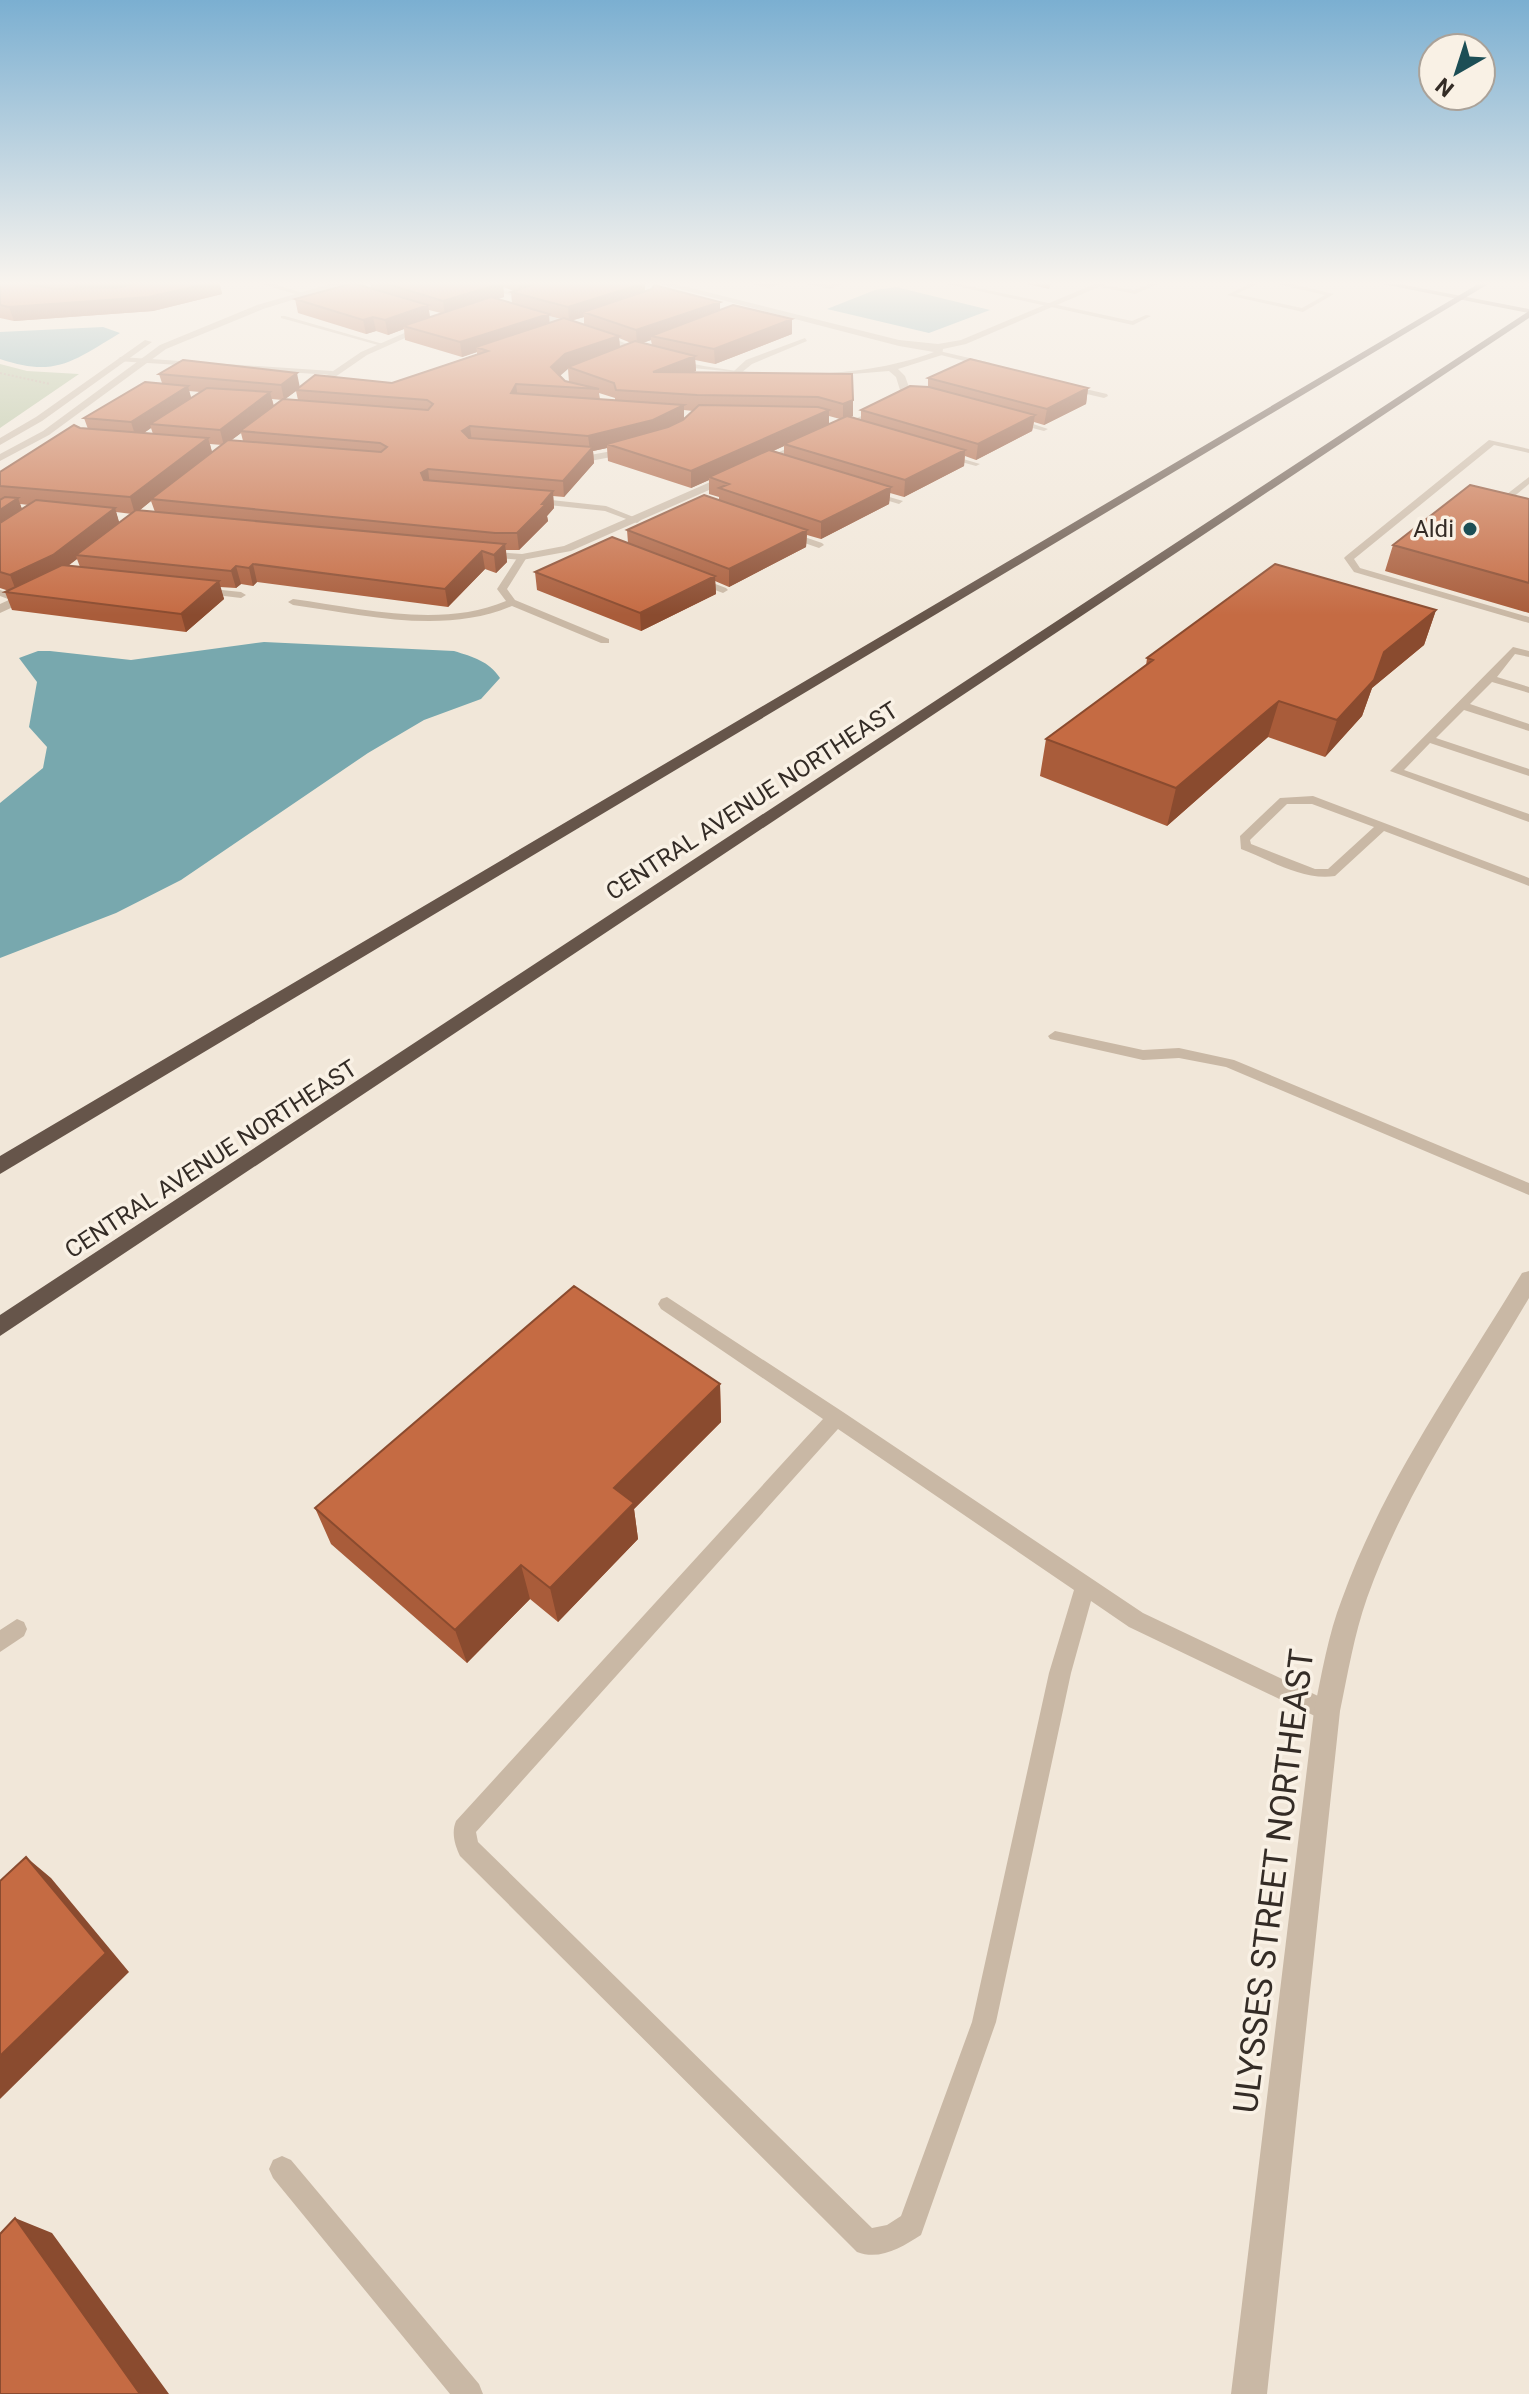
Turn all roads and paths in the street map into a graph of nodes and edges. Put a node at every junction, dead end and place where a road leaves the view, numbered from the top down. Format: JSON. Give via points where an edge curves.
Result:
{"nodes":[{"id":1,"x":79,"y":392,"type":"edge"},
{"id":2,"x":101,"y":392,"type":"edge"},
{"id":3,"x":307,"y":392,"type":"edge"},
{"id":4,"x":904,"y":392,"type":"edge"},
{"id":5,"x":1088,"y":392,"type":"edge"},
{"id":6,"x":1302,"y":392,"type":"edge"},
{"id":7,"x":1415,"y":392,"type":"edge"},
{"id":8,"x":902,"y":395,"type":"junction"},
{"id":9,"x":916,"y":396,"type":"edge"},
{"id":10,"x":1104,"y":396,"type":"dead end"},
{"id":11,"x":291,"y":404,"type":"edge"},
{"id":12,"x":1000,"y":417,"type":"edge"},
{"id":13,"x":825,"y":420,"type":"edge"},
{"id":14,"x":845,"y":426,"type":"junction"},
{"id":15,"x":1044,"y":429,"type":"edge"},
{"id":16,"x":860,"y":430,"type":"edge"},
{"id":17,"x":0,"y":442,"type":"edge"},
{"id":18,"x":648,"y":444,"type":"edge"},
{"id":19,"x":933,"y":451,"type":"edge"},
{"id":20,"x":1529,"y":451,"type":"edge"},
{"id":21,"x":551,"y":455,"type":"edge"},
{"id":22,"x":0,"y":458,"type":"edge"},
{"id":23,"x":767,"y":460,"type":"junction"},
{"id":24,"x":976,"y":464,"type":"edge"},
{"id":25,"x":782,"y":465,"type":"edge"},
{"id":26,"x":1529,"y":480,"type":"edge"},
{"id":27,"x":855,"y":487,"type":"edge"},
{"id":28,"x":1428,"y":494,"type":"junction"},
{"id":29,"x":1441,"y":497,"type":"dead end"},
{"id":30,"x":683,"y":499,"type":"junction"},
{"id":31,"x":522,"y":500,"type":"edge"},
{"id":32,"x":899,"y":501,"type":"edge"},
{"id":33,"x":698,"y":504,"type":"edge"},
{"id":34,"x":1480,"y":506,"type":"edge"},
{"id":35,"x":1493,"y":510,"type":"junction"},
{"id":36,"x":1505,"y":513,"type":"edge"},
{"id":37,"x":637,"y":520,"type":"junction"},
{"id":38,"x":773,"y":529,"type":"edge"},
{"id":39,"x":591,"y":540,"type":"junction"},
{"id":40,"x":819,"y":545,"type":"dead end"},
{"id":41,"x":605,"y":546,"type":"edge"},
{"id":42,"x":468,"y":553,"type":"edge"},
{"id":43,"x":522,"y":557,"type":"junction"},
{"id":44,"x":679,"y":574,"type":"edge"},
{"id":45,"x":42,"y":589,"type":"edge"},
{"id":46,"x":194,"y":590,"type":"edge"},
{"id":47,"x":723,"y":590,"type":"dead end"},
{"id":48,"x":0,"y":593,"type":"edge"},
{"id":49,"x":241,"y":595,"type":"dead end"},
{"id":50,"x":19,"y":600,"type":"junction"},
{"id":51,"x":293,"y":602,"type":"dead end"},
{"id":52,"x":512,"y":602,"type":"junction"},
{"id":53,"x":0,"y":609,"type":"edge"},
{"id":54,"x":1529,"y":620,"type":"edge"},
{"id":55,"x":605,"y":641,"type":"dead end"},
{"id":56,"x":1529,"y":654,"type":"edge"},
{"id":57,"x":1490,"y":678,"type":"junction"},
{"id":58,"x":1529,"y":690,"type":"edge"},
{"id":59,"x":1461,"y":705,"type":"junction"},
{"id":60,"x":1529,"y":728,"type":"edge"},
{"id":61,"x":1428,"y":739,"type":"junction"},
{"id":62,"x":1529,"y":773,"type":"edge"},
{"id":63,"x":1529,"y":818,"type":"edge"},
{"id":64,"x":1382,"y":827,"type":"junction"},
{"id":65,"x":1529,"y":882,"type":"edge"},
{"id":66,"x":1055,"y":1036,"type":"dead end"},
{"id":67,"x":0,"y":1166,"type":"edge"},
{"id":68,"x":1529,"y":1189,"type":"edge"},
{"id":69,"x":1529,"y":1279,"type":"edge"},
{"id":70,"x":667,"y":1304,"type":"dead end"},
{"id":71,"x":0,"y":1327,"type":"edge"},
{"id":72,"x":837,"y":1417,"type":"junction"},
{"id":73,"x":1086,"y":1584,"type":"junction"},
{"id":74,"x":17,"y":1629,"type":"dead end"},
{"id":75,"x":0,"y":1642,"type":"edge"},
{"id":76,"x":1327,"y":1711,"type":"junction"},
{"id":77,"x":282,"y":2169,"type":"dead end"},
{"id":78,"x":469,"y":2394,"type":"edge"},
{"id":79,"x":1249,"y":2394,"type":"edge"}],
"edges":[{"from":1,"to":17,"type":"street"},
{"from":2,"to":22,"type":"street","via":[[46,433]]},
{"from":3,"to":11,"type":"street"},
{"from":4,"to":8,"type":"street"},
{"from":5,"to":10,"type":"lane"},
{"from":6,"to":67,"type":"highway"},
{"from":7,"to":71,"type":"highway","name":"CENTRAL AVENUE NORTHEAST"},
{"from":8,"to":9,"type":"lane"},
{"from":8,"to":14,"type":"street"},
{"from":12,"to":15,"type":"lane"},
{"from":13,"to":14,"type":"lane"},
{"from":14,"to":16,"type":"lane"},
{"from":14,"to":23,"type":"street"},
{"from":18,"to":21,"type":"street","via":[[608,456]]},
{"from":19,"to":24,"type":"lane"},
{"from":20,"to":28,"type":"lane","via":[[1492,442]]},
{"from":23,"to":25,"type":"lane"},
{"from":23,"to":30,"type":"street"},
{"from":26,"to":35,"type":"lane"},
{"from":27,"to":32,"type":"lane"},
{"from":28,"to":29,"type":"lane"},
{"from":28,"to":54,"type":"lane","via":[[1349,558],[1357,570]]},
{"from":30,"to":33,"type":"lane"},
{"from":30,"to":37,"type":"street"},
{"from":31,"to":37,"type":"lane","via":[[606,509]]},
{"from":34,"to":35,"type":"lane"},
{"from":35,"to":36,"type":"lane"},
{"from":37,"to":39,"type":"street"},
{"from":38,"to":40,"type":"lane"},
{"from":39,"to":41,"type":"lane"},
{"from":39,"to":43,"type":"street","via":[[543,556]]},
{"from":42,"to":43,"type":"street"},
{"from":43,"to":52,"type":"lane","via":[[502,589]]},
{"from":44,"to":47,"type":"lane"},
{"from":45,"to":50,"type":"street"},
{"from":46,"to":49,"type":"lane"},
{"from":48,"to":50,"type":"lane"},
{"from":50,"to":53,"type":"street"},
{"from":51,"to":52,"type":"lane","via":[[459,619]]},
{"from":52,"to":55,"type":"lane"},
{"from":56,"to":57,"type":"lane","via":[[1513,650]]},
{"from":57,"to":58,"type":"lane"},
{"from":57,"to":59,"type":"lane"},
{"from":59,"to":60,"type":"lane"},
{"from":59,"to":61,"type":"lane"},
{"from":61,"to":62,"type":"lane"},
{"from":61,"to":63,"type":"lane","via":[[1396,771]]},
{"from":64,"to":64,"type":"lane","via":[[1313,800],[1291,800],[1244,839],[1245,846],[1313,873],[1331,873]]},
{"from":64,"to":65,"type":"lane"},
{"from":66,"to":68,"type":"lane","via":[[1143,1055],[1179,1053],[1229,1063]]},
{"from":69,"to":76,"type":"street","name":"ULYSSES STREET NORTHEAST","via":[[1399,1503],[1355,1598]]},
{"from":70,"to":72,"type":"lane"},
{"from":72,"to":73,"type":"lane"},
{"from":72,"to":73,"type":"lane","via":[[464,1829],[468,1848],[867,2242],[892,2238],[911,2225],[984,2022],[1060,1673]]},
{"from":73,"to":76,"type":"lane","via":[[1136,1620]]},
{"from":74,"to":75,"type":"lane"},
{"from":76,"to":79,"type":"street","name":"ULYSSES STREET NORTHEAST"},
{"from":77,"to":78,"type":"lane"}]}
